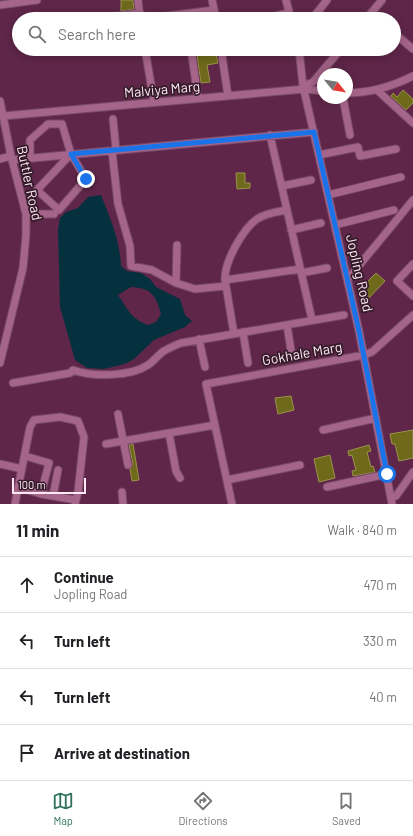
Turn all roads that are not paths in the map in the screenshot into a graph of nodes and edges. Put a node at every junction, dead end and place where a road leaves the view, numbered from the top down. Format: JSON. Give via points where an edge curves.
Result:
{"nodes":[{"id":1,"x":37,"y":0,"type":"edge"},
{"id":2,"x":138,"y":0,"type":"edge"},
{"id":3,"x":212,"y":0,"type":"edge"},
{"id":4,"x":286,"y":0,"type":"edge"},
{"id":5,"x":327,"y":0,"type":"edge"},
{"id":6,"x":382,"y":0,"type":"edge"},
{"id":7,"x":0,"y":5,"type":"edge"},
{"id":8,"x":214,"y":10,"type":"joint"},
{"id":9,"x":141,"y":12,"type":"edge"},
{"id":10,"x":193,"y":12,"type":"edge"},
{"id":11,"x":289,"y":12,"type":"edge"},
{"id":12,"x":318,"y":12,"type":"edge"},
{"id":13,"x":372,"y":12,"type":"edge"},
{"id":14,"x":401,"y":39,"type":"edge"},
{"id":15,"x":413,"y":49,"type":"edge"},
{"id":16,"x":147,"y":56,"type":"edge"},
{"id":17,"x":192,"y":56,"type":"edge"},
{"id":18,"x":222,"y":56,"type":"edge"},
{"id":19,"x":300,"y":56,"type":"edge"},
{"id":20,"x":335,"y":56,"type":"edge"},
{"id":21,"x":412,"y":78,"type":"edge"},
{"id":22,"x":304,"y":88,"type":"junction"},
{"id":23,"x":317,"y":90,"type":"edge"},
{"id":24,"x":377,"y":90,"type":"junction"},
{"id":25,"x":353,"y":93,"type":"edge"},
{"id":26,"x":228,"y":96,"type":"junction"},
{"id":27,"x":198,"y":98,"type":"junction"},
{"id":28,"x":0,"y":101,"type":"edge"},
{"id":29,"x":154,"y":102,"type":"junction"},
{"id":30,"x":344,"y":104,"type":"edge"},
{"id":31,"x":3,"y":116,"type":"junction"},
{"id":32,"x":113,"y":119,"type":"dead end"},
{"id":33,"x":413,"y":123,"type":"edge"},
{"id":34,"x":314,"y":132,"type":"junction"},
{"id":35,"x":270,"y":135,"type":"junction"},
{"id":36,"x":350,"y":135,"type":"dead end"},
{"id":37,"x":396,"y":149,"type":"dead end"},
{"id":38,"x":114,"y":150,"type":"junction"},
{"id":39,"x":71,"y":154,"type":"junction"},
{"id":40,"x":319,"y":155,"type":"junction"},
{"id":41,"x":0,"y":158,"type":"edge"},
{"id":42,"x":11,"y":158,"type":"junction"},
{"id":43,"x":30,"y":158,"type":"junction"},
{"id":44,"x":401,"y":177,"type":"dead end"},
{"id":45,"x":311,"y":180,"type":"dead end"},
{"id":46,"x":282,"y":186,"type":"junction"},
{"id":47,"x":328,"y":195,"type":"junction"},
{"id":48,"x":413,"y":200,"type":"edge"},
{"id":49,"x":287,"y":210,"type":"junction"},
{"id":50,"x":394,"y":210,"type":"dead end"},
{"id":51,"x":26,"y":214,"type":"junction"},
{"id":52,"x":54,"y":214,"type":"dead end"},
{"id":53,"x":321,"y":224,"type":"dead end"},
{"id":54,"x":335,"y":225,"type":"junction"},
{"id":55,"x":292,"y":230,"type":"junction"},
{"id":56,"x":177,"y":245,"type":"dead end"},
{"id":57,"x":413,"y":264,"type":"edge"},
{"id":58,"x":327,"y":268,"type":"dead end"},
{"id":59,"x":301,"y":271,"type":"junction"},
{"id":60,"x":348,"y":279,"type":"junction"},
{"id":61,"x":226,"y":283,"type":"junction"},
{"id":62,"x":176,"y":284,"type":"junction"},
{"id":63,"x":413,"y":296,"type":"edge"},
{"id":64,"x":344,"y":315,"type":"dead end"},
{"id":65,"x":413,"y":315,"type":"edge"},
{"id":66,"x":312,"y":320,"type":"junction"},
{"id":67,"x":287,"y":325,"type":"junction"},
{"id":68,"x":244,"y":332,"type":"junction"},
{"id":69,"x":234,"y":334,"type":"junction"},
{"id":70,"x":199,"y":340,"type":"junction"},
{"id":71,"x":1,"y":355,"type":"edge"},
{"id":72,"x":364,"y":355,"type":"junction"},
{"id":73,"x":292,"y":357,"type":"dead end"},
{"id":74,"x":0,"y":363,"type":"edge"},
{"id":75,"x":248,"y":363,"type":"dead end"},
{"id":76,"x":205,"y":367,"type":"dead end"},
{"id":77,"x":13,"y":383,"type":"dead end"},
{"id":78,"x":118,"y":414,"type":"dead end"},
{"id":79,"x":376,"y":418,"type":"junction"},
{"id":80,"x":215,"y":425,"type":"junction"},
{"id":81,"x":323,"y":430,"type":"dead end"},
{"id":82,"x":169,"y":433,"type":"junction"},
{"id":83,"x":125,"y":441,"type":"junction"},
{"id":84,"x":106,"y":444,"type":"dead end"},
{"id":85,"x":25,"y":456,"type":"junction"},
{"id":86,"x":0,"y":464,"type":"edge"},
{"id":87,"x":128,"y":465,"type":"dead end"},
{"id":88,"x":300,"y":465,"type":"dead end"},
{"id":89,"x":22,"y":469,"type":"junction"},
{"id":90,"x":58,"y":470,"type":"dead end"},
{"id":91,"x":413,"y":472,"type":"edge"},
{"id":92,"x":387,"y":474,"type":"junction"},
{"id":93,"x":180,"y":478,"type":"dead end"},
{"id":94,"x":227,"y":480,"type":"junction"},
{"id":95,"x":18,"y":487,"type":"junction"},
{"id":96,"x":327,"y":488,"type":"dead end"},
{"id":97,"x":122,"y":492,"type":"dead end"},
{"id":98,"x":41,"y":494,"type":"junction"},
{"id":99,"x":52,"y":496,"type":"junction"},
{"id":100,"x":392,"y":501,"type":"edge"},
{"id":101,"x":75,"y":502,"type":"edge"},
{"id":102,"x":15,"y":504,"type":"edge"},
{"id":103,"x":124,"y":504,"type":"edge"},
{"id":104,"x":232,"y":504,"type":"edge"}],
"edges":[{"from":1,"to":7,"type":"street"},
{"from":2,"to":9,"type":"street"},
{"from":3,"to":8,"type":"street"},
{"from":4,"to":11,"type":"street"},
{"from":5,"to":12,"type":"street"},
{"from":6,"to":13,"type":"street"},
{"from":8,"to":10,"type":"street"},
{"from":14,"to":15,"type":"street"},
{"from":16,"to":29,"type":"street"},
{"from":17,"to":27,"type":"street"},
{"from":18,"to":26,"type":"street"},
{"from":19,"to":22,"type":"street","name":"Jopling Road"},
{"from":20,"to":22,"type":"street","via":[[313,82]]},
{"from":21,"to":24,"type":"street"},
{"from":22,"to":23,"type":"street","name":"Malviya Marg"},
{"from":22,"to":26,"type":"street","name":"Malviya Marg"},
{"from":22,"to":34,"type":"street","name":"Jopling Road"},
{"from":24,"to":25,"type":"street"},
{"from":24,"to":33,"type":"street"},
{"from":26,"to":27,"type":"street","name":"Malviya Marg"},
{"from":27,"to":29,"type":"street","name":"Malviya Marg"},
{"from":28,"to":31,"type":"street","name":"Buttler Road"},
{"from":29,"to":31,"type":"street","name":"Malviya Marg"},
{"from":30,"to":36,"type":"street"},
{"from":31,"to":42,"type":"street","name":"Buttler Road"},
{"from":32,"to":38,"type":"street"},
{"from":34,"to":35,"type":"street"},
{"from":34,"to":40,"type":"street","name":"Jopling Road"},
{"from":35,"to":38,"type":"street"},
{"from":35,"to":46,"type":"street"},
{"from":37,"to":40,"type":"street","via":[[360,156],[358,147]]},
{"from":38,"to":39,"type":"street"},
{"from":38,"to":62,"type":"street","via":[[118,204],[130,246],[131,266],[152,270]]},
{"from":39,"to":39,"type":"street","via":[[86,179],[59,210],[37,190]]},
{"from":39,"to":43,"type":"street"},
{"from":39,"to":43,"type":"street","via":[[62,124],[48,124],[30,140]]},
{"from":40,"to":47,"type":"street","name":"Jopling Road"},
{"from":41,"to":42,"type":"street"},
{"from":42,"to":43,"type":"street"},
{"from":42,"to":51,"type":"street","name":"Buttler Road"},
{"from":44,"to":47,"type":"street"},
{"from":45,"to":46,"type":"street"},
{"from":46,"to":49,"type":"street"},
{"from":47,"to":54,"type":"street","name":"Jopling Road"},
{"from":48,"to":60,"type":"street"},
{"from":49,"to":55,"type":"street"},
{"from":49,"to":61,"type":"street","via":[[258,218],[248,227],[228,262],[225,272]]},
{"from":50,"to":54,"type":"street"},
{"from":51,"to":52,"type":"street"},
{"from":51,"to":71,"type":"street","name":"Buttler Road","via":[[22,268]]},
{"from":53,"to":55,"type":"street"},
{"from":54,"to":60,"type":"street","name":"Jopling Road"},
{"from":55,"to":59,"type":"street"},
{"from":56,"to":62,"type":"street"},
{"from":57,"to":63,"type":"street","via":[[397,281]]},
{"from":58,"to":59,"type":"street"},
{"from":59,"to":61,"type":"street"},
{"from":59,"to":66,"type":"street"},
{"from":60,"to":72,"type":"street","name":"Jopling Road"},
{"from":61,"to":62,"type":"street","via":[[208,289],[195,289]]},
{"from":61,"to":69,"type":"street"},
{"from":64,"to":66,"type":"street"},
{"from":65,"to":72,"type":"street","name":"Gokhale Marg","via":[[372,352]]},
{"from":66,"to":67,"type":"street"},
{"from":67,"to":68,"type":"street"},
{"from":67,"to":73,"type":"street"},
{"from":68,"to":69,"type":"street"},
{"from":68,"to":75,"type":"street"},
{"from":69,"to":70,"type":"street"},
{"from":70,"to":76,"type":"street"},
{"from":70,"to":77,"type":"street","via":[[181,343],[164,351],[147,366],[127,372],[100,375],[82,374],[73,370],[70,373]]},
{"from":71,"to":74,"type":"street","name":"Buttler Road"},
{"from":72,"to":79,"type":"street","name":"Jopling Road"},
{"from":72,"to":80,"type":"street","name":"Gokhale Marg","via":[[206,384]]},
{"from":78,"to":83,"type":"street"},
{"from":79,"to":81,"type":"street"},
{"from":79,"to":92,"type":"street","name":"Jopling Road"},
{"from":80,"to":82,"type":"street"},
{"from":80,"to":94,"type":"street"},
{"from":82,"to":83,"type":"street"},
{"from":82,"to":93,"type":"street","via":[[176,471]]},
{"from":83,"to":84,"type":"street"},
{"from":83,"to":87,"type":"street"},
{"from":85,"to":89,"type":"street"},
{"from":85,"to":98,"type":"street","via":[[49,463]]},
{"from":85,"to":101,"type":"street","via":[[30,427],[34,420],[60,417],[78,421],[84,437]]},
{"from":86,"to":89,"type":"street"},
{"from":88,"to":94,"type":"street"},
{"from":89,"to":95,"type":"street"},
{"from":90,"to":99,"type":"street"},
{"from":91,"to":100,"type":"street"},
{"from":92,"to":96,"type":"street"},
{"from":92,"to":100,"type":"street","name":"Jopling Road"},
{"from":94,"to":104,"type":"street"},
{"from":95,"to":98,"type":"street"},
{"from":95,"to":102,"type":"street"},
{"from":97,"to":103,"type":"street"},
{"from":98,"to":99,"type":"street"},
{"from":99,"to":101,"type":"street"}]}
